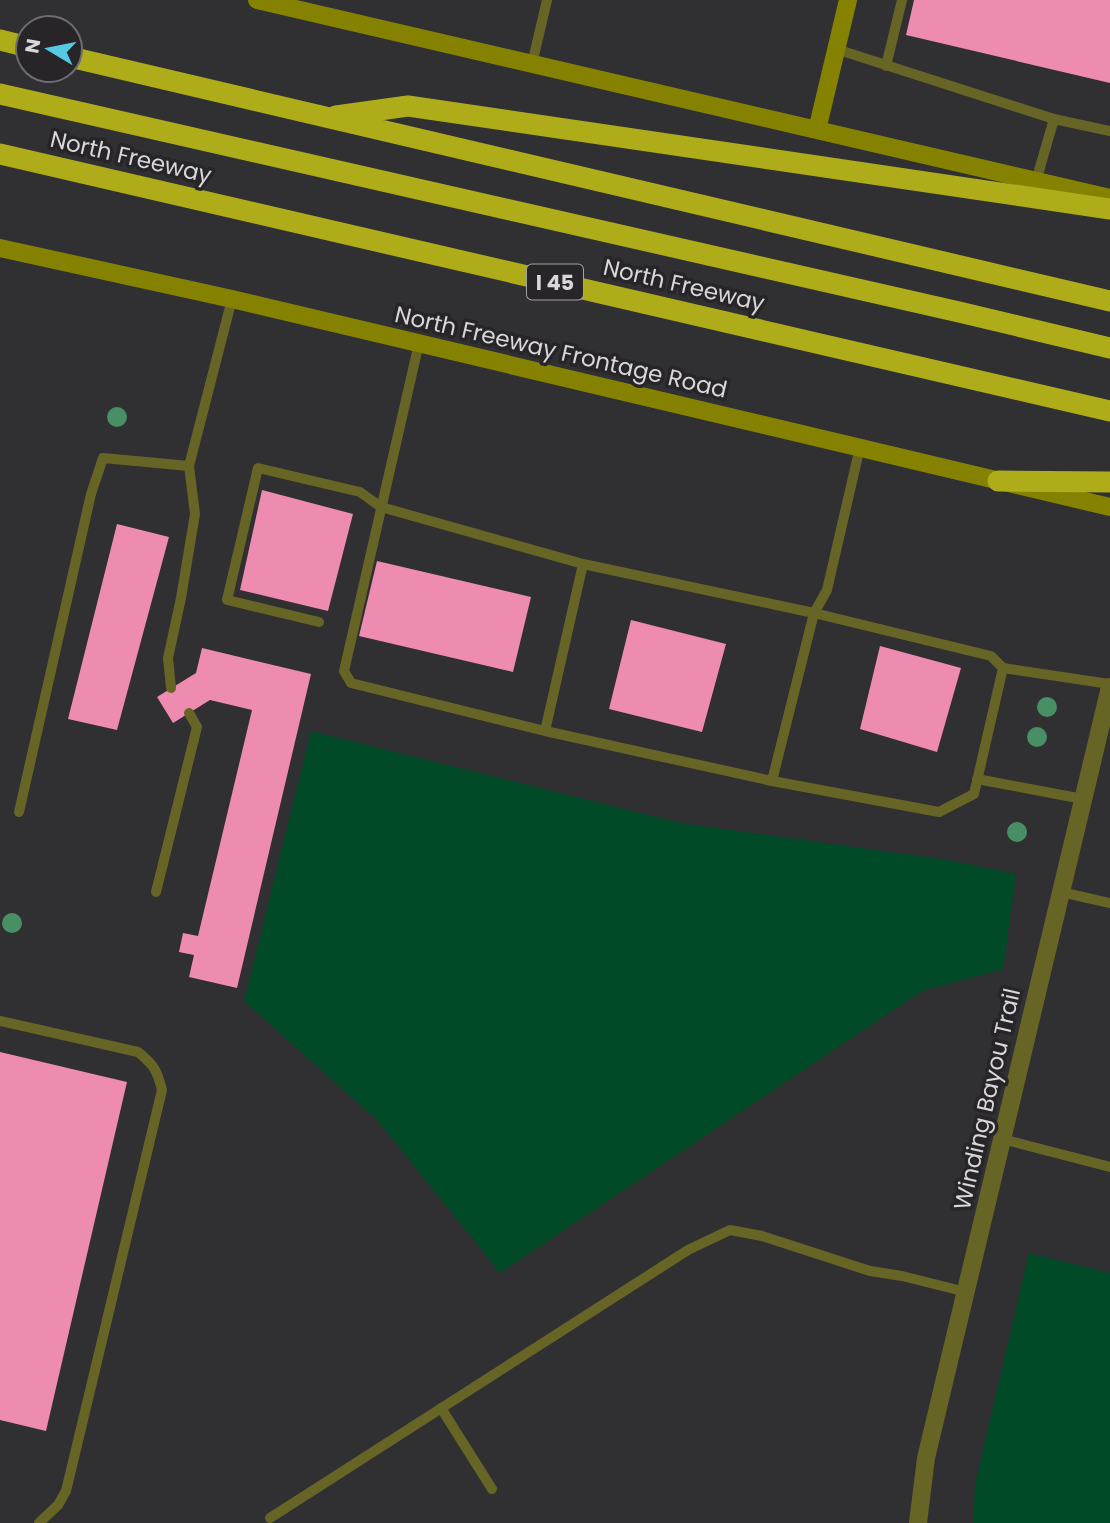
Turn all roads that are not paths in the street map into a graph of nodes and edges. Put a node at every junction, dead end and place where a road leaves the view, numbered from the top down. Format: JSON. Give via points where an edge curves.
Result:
{"nodes":[{"id":1,"x":257,"y":0,"type":"edge"},
{"id":2,"x":547,"y":0,"type":"edge"},
{"id":3,"x":848,"y":0,"type":"edge"},
{"id":4,"x":902,"y":0,"type":"edge"},
{"id":5,"x":836,"y":49,"type":"junction"},
{"id":6,"x":84,"y":60,"type":"edge"},
{"id":7,"x":532,"y":64,"type":"junction"},
{"id":8,"x":886,"y":66,"type":"junction"},
{"id":9,"x":0,"y":94,"type":"edge"},
{"id":10,"x":325,"y":117,"type":"junction"},
{"id":11,"x":1054,"y":120,"type":"junction"},
{"id":12,"x":817,"y":130,"type":"junction"},
{"id":13,"x":1110,"y":131,"type":"edge"},
{"id":14,"x":0,"y":154,"type":"edge"},
{"id":15,"x":1036,"y":181,"type":"junction"},
{"id":16,"x":1110,"y":198,"type":"edge"},
{"id":17,"x":1110,"y":209,"type":"edge"},
{"id":18,"x":0,"y":248,"type":"edge"},
{"id":19,"x":232,"y":299,"type":"junction"},
{"id":20,"x":1110,"y":301,"type":"edge"},
{"id":21,"x":419,"y":344,"type":"junction"},
{"id":22,"x":1110,"y":348,"type":"edge"},
{"id":23,"x":1110,"y":411,"type":"edge"},
{"id":24,"x":860,"y":447,"type":"junction"},
{"id":25,"x":189,"y":466,"type":"junction"},
{"id":26,"x":998,"y":481,"type":"junction"},
{"id":27,"x":1110,"y":482,"type":"edge"},
{"id":28,"x":381,"y":507,"type":"junction"},
{"id":29,"x":1110,"y":507,"type":"edge"},
{"id":30,"x":583,"y":564,"type":"junction"},
{"id":31,"x":814,"y":612,"type":"junction"},
{"id":32,"x":319,"y":622,"type":"dead end"},
{"id":33,"x":1003,"y":668,"type":"junction"},
{"id":34,"x":1110,"y":685,"type":"edge"},
{"id":35,"x":171,"y":688,"type":"dead end"},
{"id":36,"x":189,"y":713,"type":"dead end"},
{"id":37,"x":545,"y":731,"type":"junction"},
{"id":38,"x":977,"y":779,"type":"junction"},
{"id":39,"x":772,"y":781,"type":"junction"},
{"id":40,"x":1083,"y":799,"type":"junction"},
{"id":41,"x":19,"y":812,"type":"dead end"},
{"id":42,"x":156,"y":892,"type":"dead end"},
{"id":43,"x":1061,"y":892,"type":"junction"},
{"id":44,"x":1110,"y":903,"type":"edge"},
{"id":45,"x":0,"y":1021,"type":"edge"},
{"id":46,"x":1002,"y":1139,"type":"junction"},
{"id":47,"x":1110,"y":1167,"type":"edge"},
{"id":48,"x":966,"y":1292,"type":"junction"},
{"id":49,"x":441,"y":1408,"type":"junction"},
{"id":50,"x":492,"y":1489,"type":"dead end"},
{"id":51,"x":270,"y":1518,"type":"dead end"},
{"id":52,"x":39,"y":1523,"type":"edge"},
{"id":53,"x":918,"y":1523,"type":"edge"}],
"edges":[{"from":1,"to":7,"type":"main road"},
{"from":2,"to":7,"type":"lane"},
{"from":3,"to":5,"type":"main road"},
{"from":4,"to":8,"type":"lane"},
{"from":5,"to":8,"type":"lane"},
{"from":5,"to":12,"type":"main road"},
{"from":6,"to":10,"type":"highway"},
{"from":7,"to":12,"type":"main road"},
{"from":8,"to":11,"type":"lane"},
{"from":9,"to":22,"type":"highway","name":"North Freeway"},
{"from":10,"to":17,"type":"highway","via":[[408,106]]},
{"from":10,"to":20,"type":"highway"},
{"from":11,"to":13,"type":"lane"},
{"from":11,"to":15,"type":"lane"},
{"from":12,"to":15,"type":"main road"},
{"from":14,"to":23,"type":"highway","name":"North Freeway","number":"I 45"},
{"from":15,"to":16,"type":"main road"},
{"from":18,"to":19,"type":"main road","name":"North Freeway Frontage Road"},
{"from":19,"to":21,"type":"main road","name":"North Freeway Frontage Road"},
{"from":19,"to":25,"type":"lane"},
{"from":21,"to":24,"type":"main road","name":"North Freeway Frontage Road"},
{"from":21,"to":28,"type":"lane"},
{"from":24,"to":26,"type":"main road","name":"North Freeway Frontage Road"},
{"from":24,"to":31,"type":"lane","via":[[827,590]]},
{"from":25,"to":35,"type":"lane","via":[[195,514],[168,658]]},
{"from":25,"to":41,"type":"lane","via":[[103,458],[90,494]]},
{"from":26,"to":27,"type":"highway"},
{"from":26,"to":29,"type":"main road","name":"North Freeway Frontage Road"},
{"from":28,"to":30,"type":"lane"},
{"from":28,"to":32,"type":"lane","via":[[359,492],[258,468],[227,600]]},
{"from":28,"to":37,"type":"lane","via":[[344,671],[351,684]]},
{"from":30,"to":31,"type":"lane"},
{"from":30,"to":37,"type":"lane"},
{"from":31,"to":33,"type":"lane","via":[[991,656]]},
{"from":31,"to":39,"type":"lane"},
{"from":33,"to":34,"type":"lane"},
{"from":33,"to":38,"type":"lane"},
{"from":34,"to":40,"type":"street","name":"Winding Bayou Trail"},
{"from":36,"to":42,"type":"lane","via":[[197,727]]},
{"from":37,"to":39,"type":"lane"},
{"from":38,"to":39,"type":"lane","via":[[974,794],[939,813]]},
{"from":38,"to":40,"type":"lane"},
{"from":40,"to":43,"type":"street","name":"Winding Bayou Trail"},
{"from":43,"to":44,"type":"lane"},
{"from":43,"to":46,"type":"street","name":"Winding Bayou Trail"},
{"from":45,"to":52,"type":"lane","via":[[138,1052],[152,1063],[162,1090],[66,1491]]},
{"from":46,"to":47,"type":"lane"},
{"from":46,"to":48,"type":"street","name":"Winding Bayou Trail"},
{"from":48,"to":49,"type":"lane","via":[[870,1271],[730,1230],[688,1250]]},
{"from":48,"to":53,"type":"street","name":"Winding Bayou Trail","via":[[926,1458]]},
{"from":49,"to":50,"type":"lane"},
{"from":49,"to":51,"type":"lane"}]}
